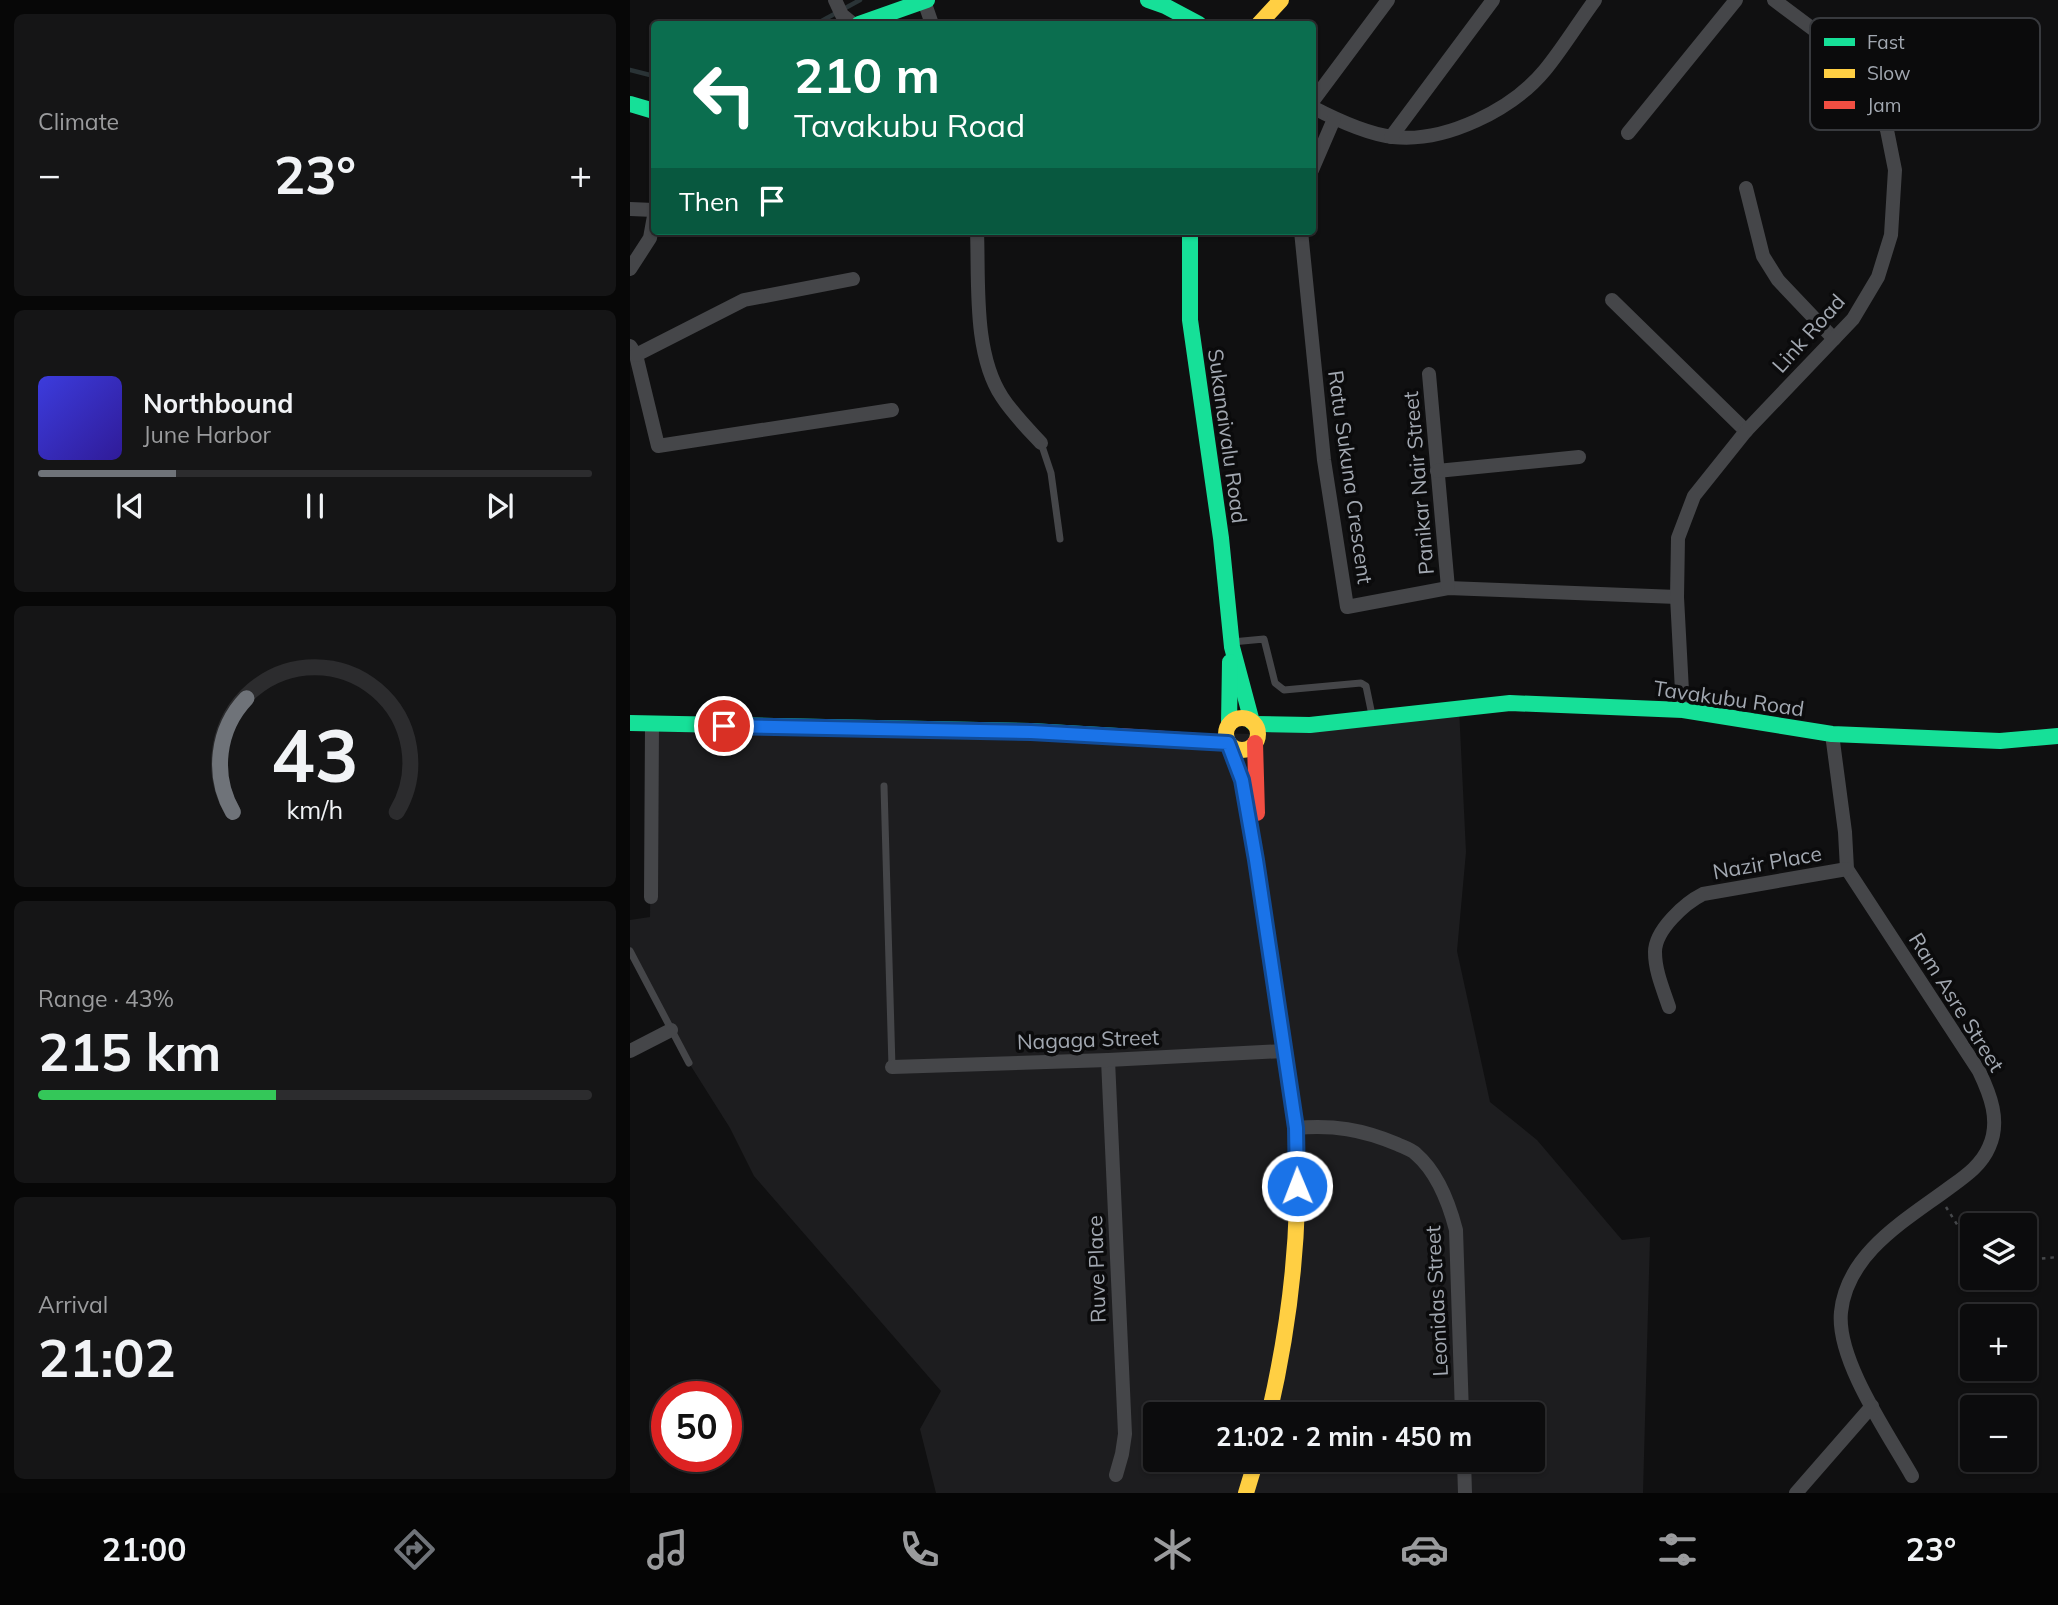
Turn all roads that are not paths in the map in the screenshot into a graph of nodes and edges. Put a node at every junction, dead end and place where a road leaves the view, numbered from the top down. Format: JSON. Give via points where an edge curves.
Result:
{"nodes":[{"id":1,"x":835,"y":0,"type":"edge"},
{"id":2,"x":1148,"y":0,"type":"edge"},
{"id":3,"x":1281,"y":0,"type":"edge"},
{"id":4,"x":1388,"y":0,"type":"edge"},
{"id":5,"x":1493,"y":0,"type":"edge"},
{"id":6,"x":1595,"y":0,"type":"edge"},
{"id":7,"x":1736,"y":0,"type":"edge"},
{"id":8,"x":1774,"y":0,"type":"edge"},
{"id":9,"x":925,"y":1,"type":"edge"},
{"id":10,"x":847,"y":20,"type":"edge"},
{"id":11,"x":868,"y":21,"type":"edge"},
{"id":12,"x":931,"y":21,"type":"edge"},
{"id":13,"x":1193,"y":21,"type":"edge"},
{"id":14,"x":1262,"y":21,"type":"edge"},
{"id":15,"x":1810,"y":27,"type":"edge"},
{"id":16,"x":1316,"y":99,"type":"edge"},
{"id":17,"x":630,"y":104,"type":"edge"},
{"id":18,"x":1316,"y":108,"type":"edge"},
{"id":19,"x":651,"y":110,"type":"edge"},
{"id":20,"x":1334,"y":119,"type":"junction"},
{"id":21,"x":1887,"y":130,"type":"edge"},
{"id":22,"x":1628,"y":133,"type":"dead end"},
{"id":23,"x":1391,"y":137,"type":"junction"},
{"id":24,"x":1316,"y":161,"type":"edge"},
{"id":25,"x":1746,"y":188,"type":"dead end"},
{"id":26,"x":630,"y":209,"type":"edge"},
{"id":27,"x":651,"y":210,"type":"edge"},
{"id":28,"x":651,"y":232,"type":"edge"},
{"id":29,"x":977,"y":235,"type":"edge"},
{"id":30,"x":1190,"y":235,"type":"edge"},
{"id":31,"x":1301,"y":235,"type":"edge"},
{"id":32,"x":630,"y":269,"type":"edge"},
{"id":33,"x":853,"y":279,"type":"dead end"},
{"id":34,"x":1612,"y":300,"type":"dead end"},
{"id":35,"x":1834,"y":339,"type":"junction"},
{"id":36,"x":633,"y":350,"type":"edge"},
{"id":37,"x":1429,"y":374,"type":"dead end"},
{"id":38,"x":892,"y":410,"type":"dead end"},
{"id":39,"x":1746,"y":431,"type":"junction"},
{"id":40,"x":1041,"y":443,"type":"joint"},
{"id":41,"x":1579,"y":457,"type":"dead end"},
{"id":42,"x":1437,"y":471,"type":"junction"},
{"id":43,"x":1060,"y":539,"type":"dead end"},
{"id":44,"x":1448,"y":588,"type":"junction"},
{"id":45,"x":1677,"y":597,"type":"junction"},
{"id":46,"x":1232,"y":645,"type":"junction"},
{"id":47,"x":1683,"y":710,"type":"junction"},
{"id":48,"x":1373,"y":719,"type":"junction"},
{"id":49,"x":630,"y":723,"type":"edge"},
{"id":50,"x":1253,"y":723,"type":"junction"},
{"id":51,"x":652,"y":724,"type":"junction"},
{"id":52,"x":1229,"y":725,"type":"junction"},
{"id":53,"x":1310,"y":725,"type":"junction"},
{"id":54,"x":1832,"y":734,"type":"junction"},
{"id":55,"x":2058,"y":736,"type":"edge"},
{"id":56,"x":1143,"y":737,"type":"junction"},
{"id":57,"x":1256,"y":742,"type":"junction"},
{"id":58,"x":1229,"y":744,"type":"junction"},
{"id":59,"x":884,"y":786,"type":"dead end"},
{"id":60,"x":1256,"y":860,"type":"junction"},
{"id":61,"x":1847,"y":869,"type":"junction"},
{"id":62,"x":651,"y":897,"type":"dead end"},
{"id":63,"x":630,"y":951,"type":"edge"},
{"id":64,"x":1669,"y":1007,"type":"dead end"},
{"id":65,"x":671,"y":1030,"type":"junction"},
{"id":66,"x":630,"y":1051,"type":"edge"},
{"id":67,"x":1284,"y":1051,"type":"junction"},
{"id":68,"x":1108,"y":1060,"type":"junction"},
{"id":69,"x":689,"y":1063,"type":"dead end"},
{"id":70,"x":892,"y":1067,"type":"joint"},
{"id":71,"x":1296,"y":1128,"type":"junction"},
{"id":72,"x":1272,"y":1402,"type":"edge"},
{"id":73,"x":1462,"y":1402,"type":"edge"},
{"id":74,"x":1872,"y":1406,"type":"junction"},
{"id":75,"x":1252,"y":1472,"type":"edge"},
{"id":76,"x":1464,"y":1472,"type":"edge"},
{"id":77,"x":1116,"y":1475,"type":"dead end"},
{"id":78,"x":1912,"y":1476,"type":"dead end"},
{"id":79,"x":1246,"y":1493,"type":"edge"},
{"id":80,"x":1465,"y":1493,"type":"edge"},
{"id":81,"x":1796,"y":1493,"type":"edge"}],
"edges":[{"from":1,"to":10,"type":"street"},
{"from":2,"to":13,"type":"main road"},
{"from":3,"to":14,"type":"main road"},
{"from":4,"to":16,"type":"street"},
{"from":5,"to":23,"type":"street"},
{"from":6,"to":23,"type":"street","via":[[1544,72],[1512,100],[1463,127]]},
{"from":7,"to":22,"type":"street"},
{"from":8,"to":15,"type":"street","name":"Link Road"},
{"from":9,"to":11,"type":"main road"},
{"from":9,"to":12,"type":"street"},
{"from":17,"to":19,"type":"main road"},
{"from":18,"to":20,"type":"street"},
{"from":20,"to":23,"type":"street"},
{"from":20,"to":24,"type":"street"},
{"from":21,"to":35,"type":"street","name":"Link Road","via":[[1895,170],[1891,235],[1878,277],[1853,319]]},
{"from":25,"to":35,"type":"street","via":[[1763,256],[1778,280]]},
{"from":26,"to":27,"type":"street"},
{"from":28,"to":32,"type":"street"},
{"from":29,"to":40,"type":"street","via":[[986,363],[1000,396]]},
{"from":30,"to":46,"type":"main road","name":"Sukanaivalu Road","via":[[1190,320],[1222,538]]},
{"from":31,"to":44,"type":"street","name":"Ratu Sukuna Crescent","via":[[1324,460],[1347,607]]},
{"from":33,"to":36,"type":"street","via":[[744,300]]},
{"from":34,"to":39,"type":"street"},
{"from":35,"to":39,"type":"street","name":"Link Road"},
{"from":36,"to":38,"type":"street","via":[[658,446]]},
{"from":37,"to":42,"type":"street","name":"Panikar Nair Street"},
{"from":39,"to":45,"type":"street","name":"Link Road","via":[[1694,496],[1678,538]]},
{"from":40,"to":43,"type":"lane","via":[[1051,473]]},
{"from":41,"to":42,"type":"street"},
{"from":42,"to":44,"type":"street","name":"Panikar Nair Street"},
{"from":44,"to":45,"type":"street","name":"Ratu Sukuna Crescent"},
{"from":45,"to":47,"type":"street","name":"Link Road"},
{"from":46,"to":48,"type":"lane","via":[[1264,639],[1275,683],[1284,690],[1361,683],[1366,686]]},
{"from":46,"to":50,"type":"main road","name":"Sukanaivalu Road"},
{"from":46,"to":52,"type":"main road","name":"Sukanaivalu Road"},
{"from":47,"to":48,"type":"main road","name":"Tavakubu Road","via":[[1510,702]]},
{"from":47,"to":54,"type":"main road","name":"Tavakubu Road"},
{"from":48,"to":53,"type":"main road","name":"Tavakubu Road"},
{"from":49,"to":51,"type":"main road"},
{"from":50,"to":52,"type":"main road","via":[[1240,718]]},
{"from":50,"to":53,"type":"main road","name":"Tavakubu Road"},
{"from":50,"to":57,"type":"main road"},
{"from":51,"to":56,"type":"main road"},
{"from":51,"to":62,"type":"street"},
{"from":52,"to":56,"type":"main road"},
{"from":52,"to":58,"type":"main road","via":[[1225,733]]},
{"from":53,"to":57,"type":"main road","name":"Tavakubu Road"},
{"from":54,"to":55,"type":"main road","name":"Tavakubu Road","via":[[2000,741]]},
{"from":54,"to":61,"type":"street"},
{"from":56,"to":58,"type":"main road"},
{"from":57,"to":58,"type":"main road","via":[[1246,750]]},
{"from":57,"to":60,"type":"main road"},
{"from":58,"to":60,"type":"main road","via":[[1242,780]]},
{"from":59,"to":70,"type":"lane"},
{"from":60,"to":67,"type":"main road"},
{"from":61,"to":64,"type":"street","name":"Nazir Place","via":[[1703,894],[1688,902],[1671,918],[1655,949]]},
{"from":61,"to":74,"type":"street","name":"Ram Asre Street","via":[[1979,1071],[1993,1104],[1990,1147],[1974,1170],[1882,1237],[1856,1270],[1846,1292],[1840,1314],[1845,1347],[1854,1376]]},
{"from":63,"to":65,"type":"lane"},
{"from":65,"to":66,"type":"street"},
{"from":65,"to":69,"type":"lane"},
{"from":67,"to":68,"type":"street","name":"Nagaga Street"},
{"from":67,"to":71,"type":"main road"},
{"from":68,"to":70,"type":"street","name":"Nagaga Street"},
{"from":68,"to":77,"type":"street","name":"Ruve Place","via":[[1125,1433]]},
{"from":71,"to":72,"type":"main road","via":[[1296,1256]]},
{"from":71,"to":73,"type":"street","name":"Leonidas Street","via":[[1324,1125],[1361,1130],[1415,1152],[1434,1175],[1449,1203],[1456,1230]]},
{"from":74,"to":78,"type":"street","name":"Ram Asre Street"},
{"from":74,"to":81,"type":"street"},
{"from":75,"to":79,"type":"main road"},
{"from":76,"to":80,"type":"street"}]}
